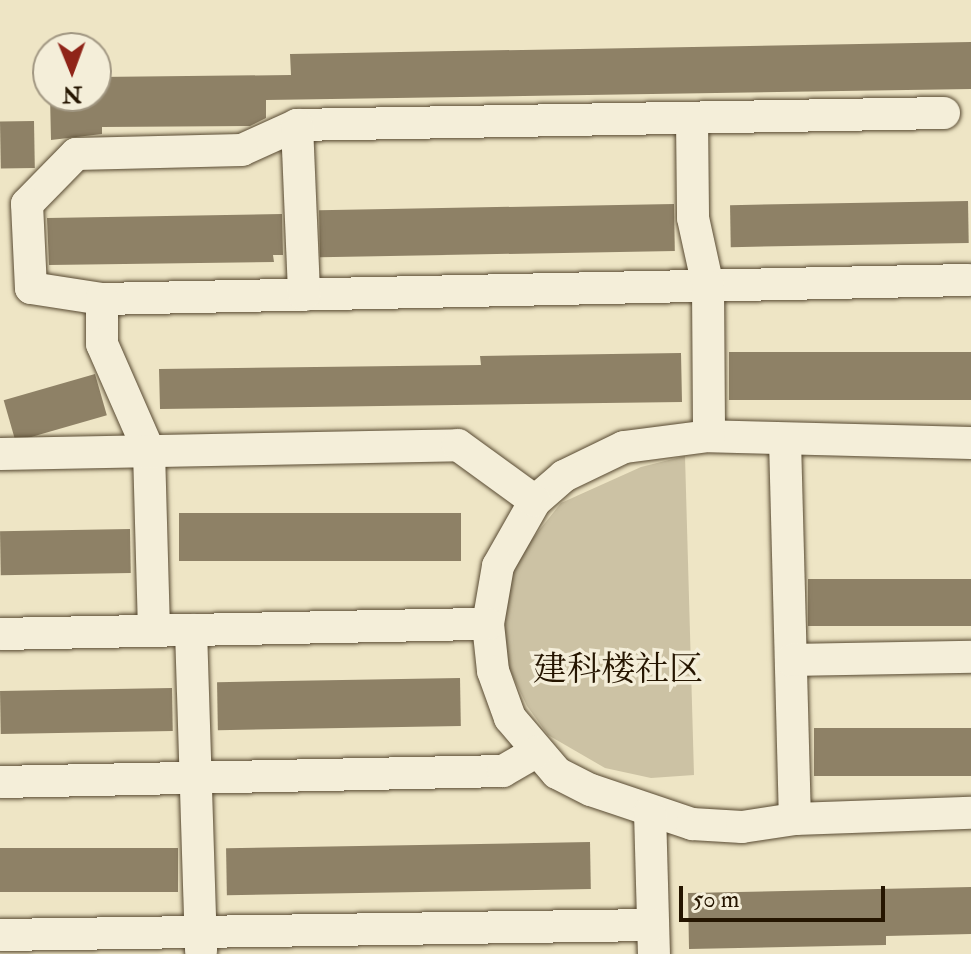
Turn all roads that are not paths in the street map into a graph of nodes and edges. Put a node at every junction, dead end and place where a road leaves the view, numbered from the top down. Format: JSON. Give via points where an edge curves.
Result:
{"nodes":[{"id":1,"x":944,"y":113,"type":"dead end"},
{"id":2,"x":692,"y":118,"type":"junction"},
{"id":3,"x":297,"y":125,"type":"junction"},
{"id":4,"x":13,"y":204,"type":"edge"},
{"id":5,"x":969,"y":280,"type":"edge"},
{"id":6,"x":708,"y":286,"type":"junction"},
{"id":7,"x":304,"y":295,"type":"junction"},
{"id":8,"x":102,"y":299,"type":"junction"},
{"id":9,"x":709,"y":436,"type":"junction"},
{"id":10,"x":785,"y":440,"type":"junction"},
{"id":11,"x":971,"y":443,"type":"edge"},
{"id":12,"x":149,"y":451,"type":"junction"},
{"id":13,"x":0,"y":454,"type":"edge"},
{"id":14,"x":535,"y":501,"type":"junction"},
{"id":15,"x":488,"y":624,"type":"junction"},
{"id":16,"x":191,"y":630,"type":"junction"},
{"id":17,"x":154,"y":631,"type":"junction"},
{"id":18,"x":0,"y":634,"type":"edge"},
{"id":19,"x":971,"y":657,"type":"edge"},
{"id":20,"x":791,"y":660,"type":"junction"},
{"id":21,"x":536,"y":752,"type":"junction"},
{"id":22,"x":196,"y":778,"type":"junction"},
{"id":23,"x":0,"y":782,"type":"edge"},
{"id":24,"x":650,"y":812,"type":"junction"},
{"id":25,"x":971,"y":813,"type":"edge"},
{"id":26,"x":795,"y":819,"type":"junction"},
{"id":27,"x":0,"y":935,"type":"edge"},
{"id":28,"x":653,"y":939,"type":"edge"},
{"id":29,"x":201,"y":943,"type":"edge"}],
"edges":[{"from":1,"to":2,"type":"street"},
{"from":2,"to":3,"type":"street"},
{"from":2,"to":6,"type":"street","via":[[693,218]]},
{"from":3,"to":4,"type":"street","via":[[242,150],[76,154]]},
{"from":3,"to":7,"type":"street"},
{"from":4,"to":8,"type":"street","via":[[31,288]]},
{"from":5,"to":6,"type":"street"},
{"from":6,"to":7,"type":"street"},
{"from":6,"to":9,"type":"street"},
{"from":7,"to":8,"type":"street"},
{"from":8,"to":12,"type":"street","via":[[102,344]]},
{"from":9,"to":10,"type":"street"},
{"from":9,"to":14,"type":"street","via":[[624,447],[564,476]]},
{"from":10,"to":11,"type":"street"},
{"from":10,"to":20,"type":"street"},
{"from":12,"to":13,"type":"street"},
{"from":12,"to":14,"type":"street","via":[[458,445]]},
{"from":12,"to":17,"type":"street"},
{"from":14,"to":15,"type":"street","via":[[498,566]]},
{"from":15,"to":16,"type":"street"},
{"from":15,"to":21,"type":"street","via":[[493,671],[510,718]]},
{"from":16,"to":17,"type":"street"},
{"from":16,"to":22,"type":"street"},
{"from":17,"to":18,"type":"street"},
{"from":19,"to":20,"type":"street"},
{"from":20,"to":26,"type":"street"},
{"from":21,"to":22,"type":"street","via":[[503,771]]},
{"from":21,"to":24,"type":"street","via":[[557,773]]},
{"from":22,"to":23,"type":"street"},
{"from":22,"to":29,"type":"street"},
{"from":24,"to":26,"type":"street","via":[[692,824],[742,827]]},
{"from":24,"to":28,"type":"street"},
{"from":25,"to":26,"type":"street"},
{"from":27,"to":29,"type":"street"},
{"from":28,"to":29,"type":"street"}]}
